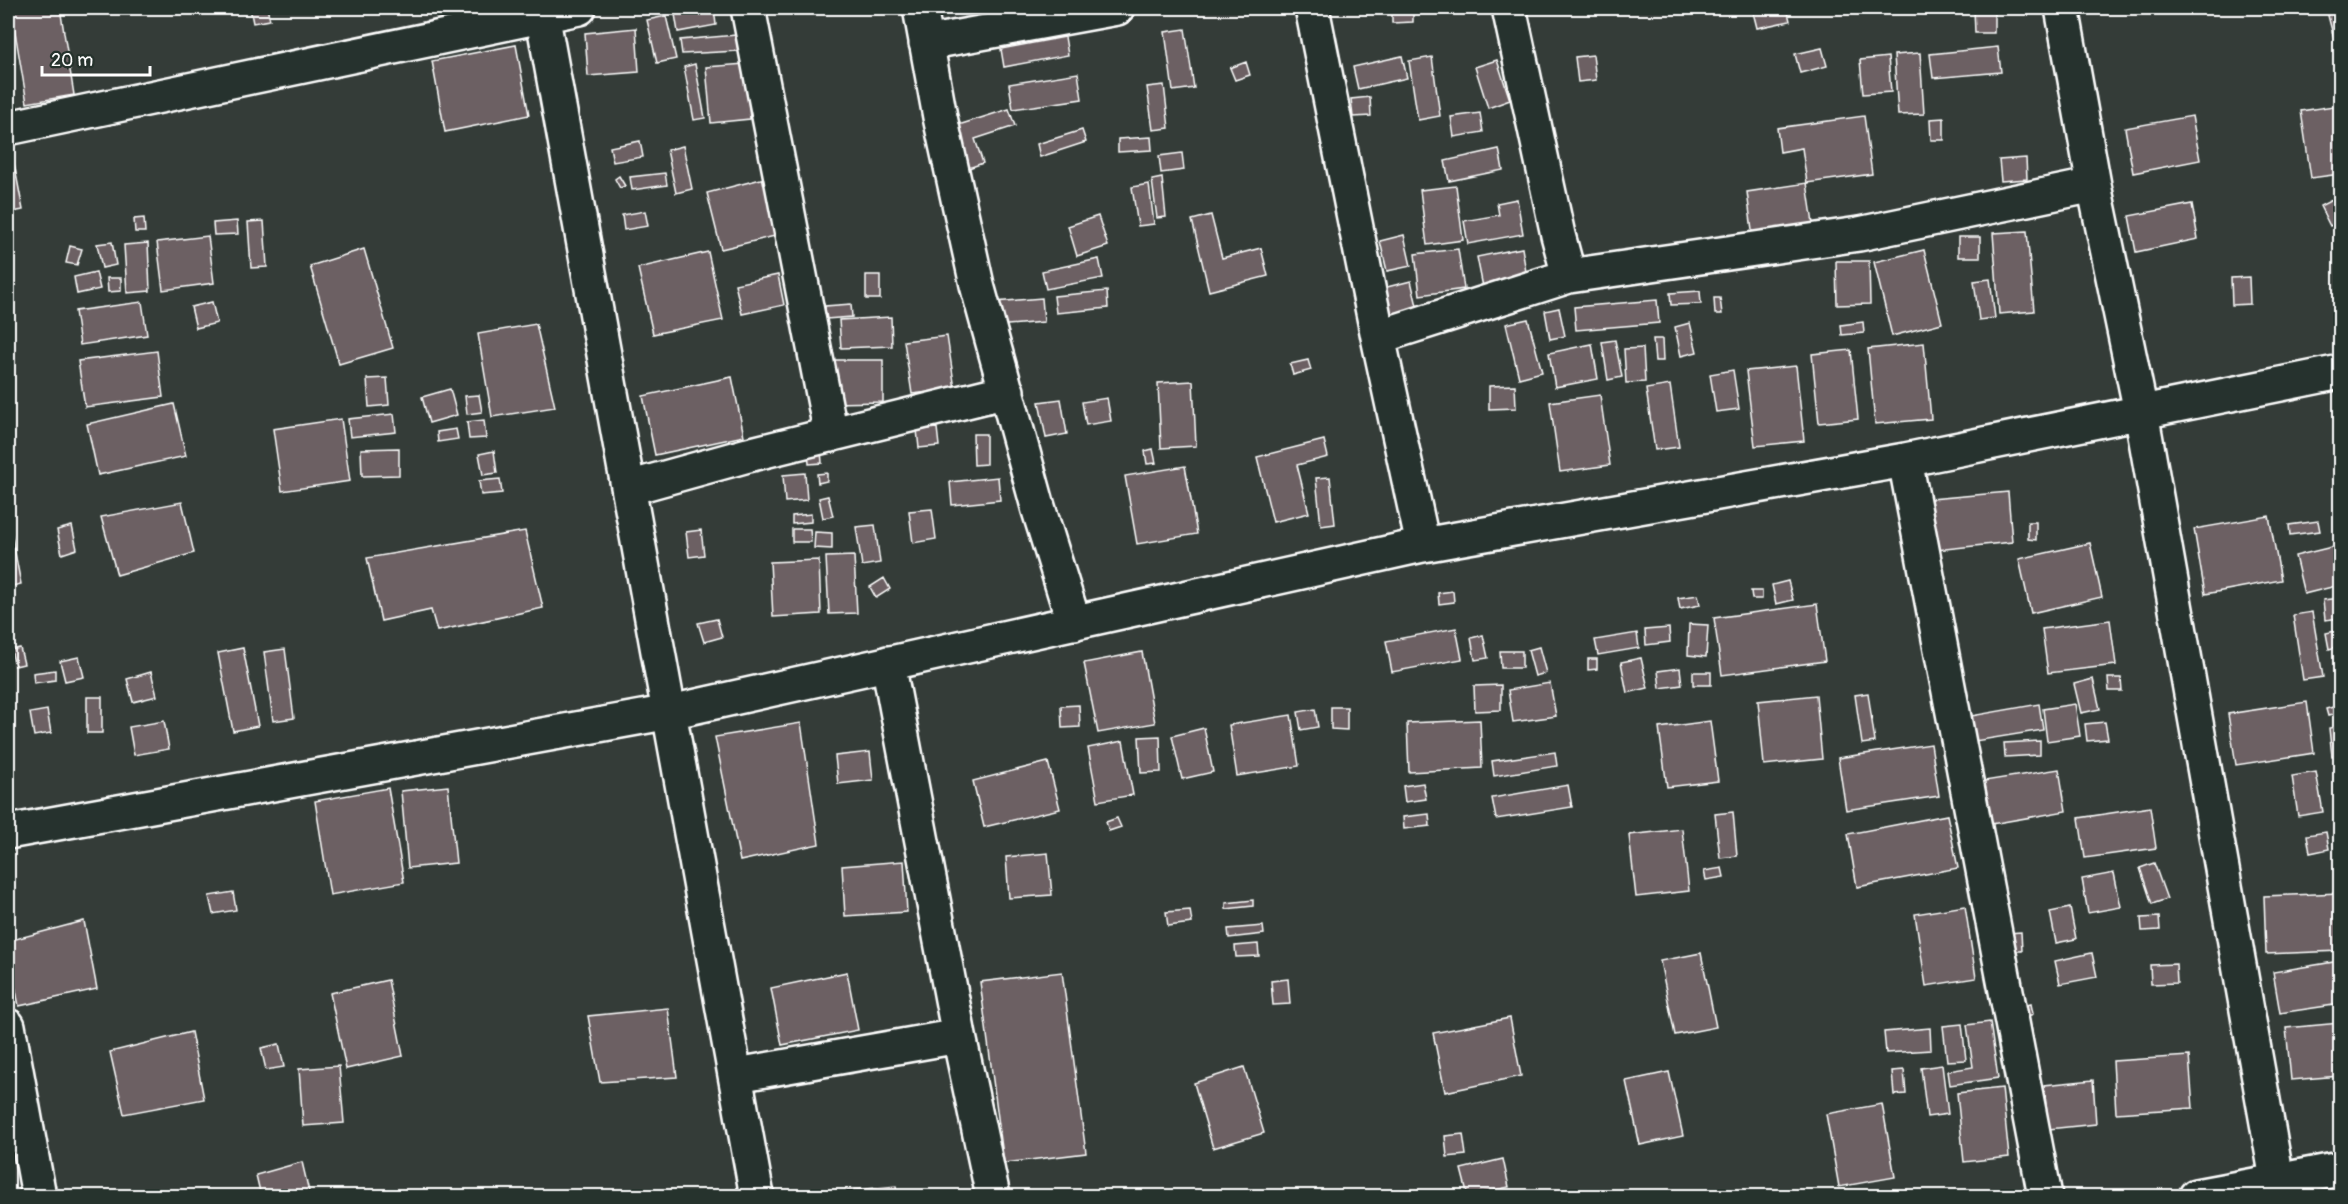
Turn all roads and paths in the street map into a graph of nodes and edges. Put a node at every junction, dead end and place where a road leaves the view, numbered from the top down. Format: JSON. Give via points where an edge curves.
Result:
{"nodes":[{"id":1,"x":579,"y":8,"type":"edge"},
{"id":2,"x":748,"y":8,"type":"edge"},
{"id":3,"x":920,"y":8,"type":"edge"},
{"id":4,"x":1117,"y":8,"type":"edge"},
{"id":5,"x":1312,"y":8,"type":"edge"},
{"id":6,"x":1509,"y":8,"type":"edge"},
{"id":7,"x":2062,"y":8,"type":"edge"},
{"id":8,"x":542,"y":11,"type":"edge"},
{"id":9,"x":926,"y":43,"type":"junction"},
{"id":10,"x":8,"y":128,"type":"edge"},
{"id":11,"x":2094,"y":185,"type":"junction"},
{"id":12,"x":1569,"y":276,"type":"junction"},
{"id":13,"x":1378,"y":337,"type":"junction"},
{"id":14,"x":2340,"y":372,"type":"edge"},
{"id":15,"x":1007,"y":391,"type":"junction"},
{"id":16,"x":2141,"y":412,"type":"junction"},
{"id":17,"x":831,"y":435,"type":"junction"},
{"id":18,"x":1905,"y":460,"type":"junction"},
{"id":19,"x":629,"y":488,"type":"junction"},
{"id":20,"x":1423,"y":545,"type":"junction"},
{"id":21,"x":1074,"y":623,"type":"junction"},
{"id":22,"x":888,"y":663,"type":"junction"},
{"id":23,"x":670,"y":712,"type":"junction"},
{"id":24,"x":8,"y":832,"type":"edge"},
{"id":25,"x":8,"y":1026,"type":"edge"},
{"id":26,"x":959,"y":1036,"type":"junction"},
{"id":27,"x":737,"y":1075,"type":"junction"},
{"id":28,"x":2340,"y":1169,"type":"edge"},
{"id":29,"x":2278,"y":1189,"type":"edge"},
{"id":30,"x":39,"y":1197,"type":"edge"},
{"id":31,"x":757,"y":1197,"type":"edge"},
{"id":32,"x":993,"y":1197,"type":"edge"},
{"id":33,"x":2045,"y":1197,"type":"edge"},
{"id":34,"x":2196,"y":1197,"type":"edge"}],
"edges":[{"from":1,"to":8,"type":"street"},
{"from":2,"to":17,"type":"street"},
{"from":3,"to":9,"type":"street"},
{"from":4,"to":9,"type":"street"},
{"from":5,"to":13,"type":"street"},
{"from":6,"to":12,"type":"street"},
{"from":7,"to":11,"type":"street"},
{"from":8,"to":10,"type":"street"},
{"from":8,"to":19,"type":"street"},
{"from":9,"to":15,"type":"street","via":[[976,285]]},
{"from":11,"to":12,"type":"street","via":[[1859,234]]},
{"from":11,"to":16,"type":"street"},
{"from":12,"to":13,"type":"street"},
{"from":13,"to":20,"type":"street"},
{"from":14,"to":16,"type":"street"},
{"from":15,"to":17,"type":"street"},
{"from":15,"to":21,"type":"street"},
{"from":16,"to":18,"type":"street"},
{"from":16,"to":29,"type":"street"},
{"from":17,"to":19,"type":"street"},
{"from":18,"to":20,"type":"street"},
{"from":18,"to":33,"type":"street"},
{"from":19,"to":23,"type":"street"},
{"from":20,"to":21,"type":"street"},
{"from":21,"to":22,"type":"street"},
{"from":22,"to":23,"type":"street"},
{"from":22,"to":26,"type":"street"},
{"from":23,"to":24,"type":"street"},
{"from":23,"to":27,"type":"street"},
{"from":25,"to":30,"type":"street"},
{"from":26,"to":27,"type":"street"},
{"from":26,"to":32,"type":"street"},
{"from":27,"to":31,"type":"street"},
{"from":28,"to":29,"type":"street"},
{"from":29,"to":34,"type":"street"}]}
